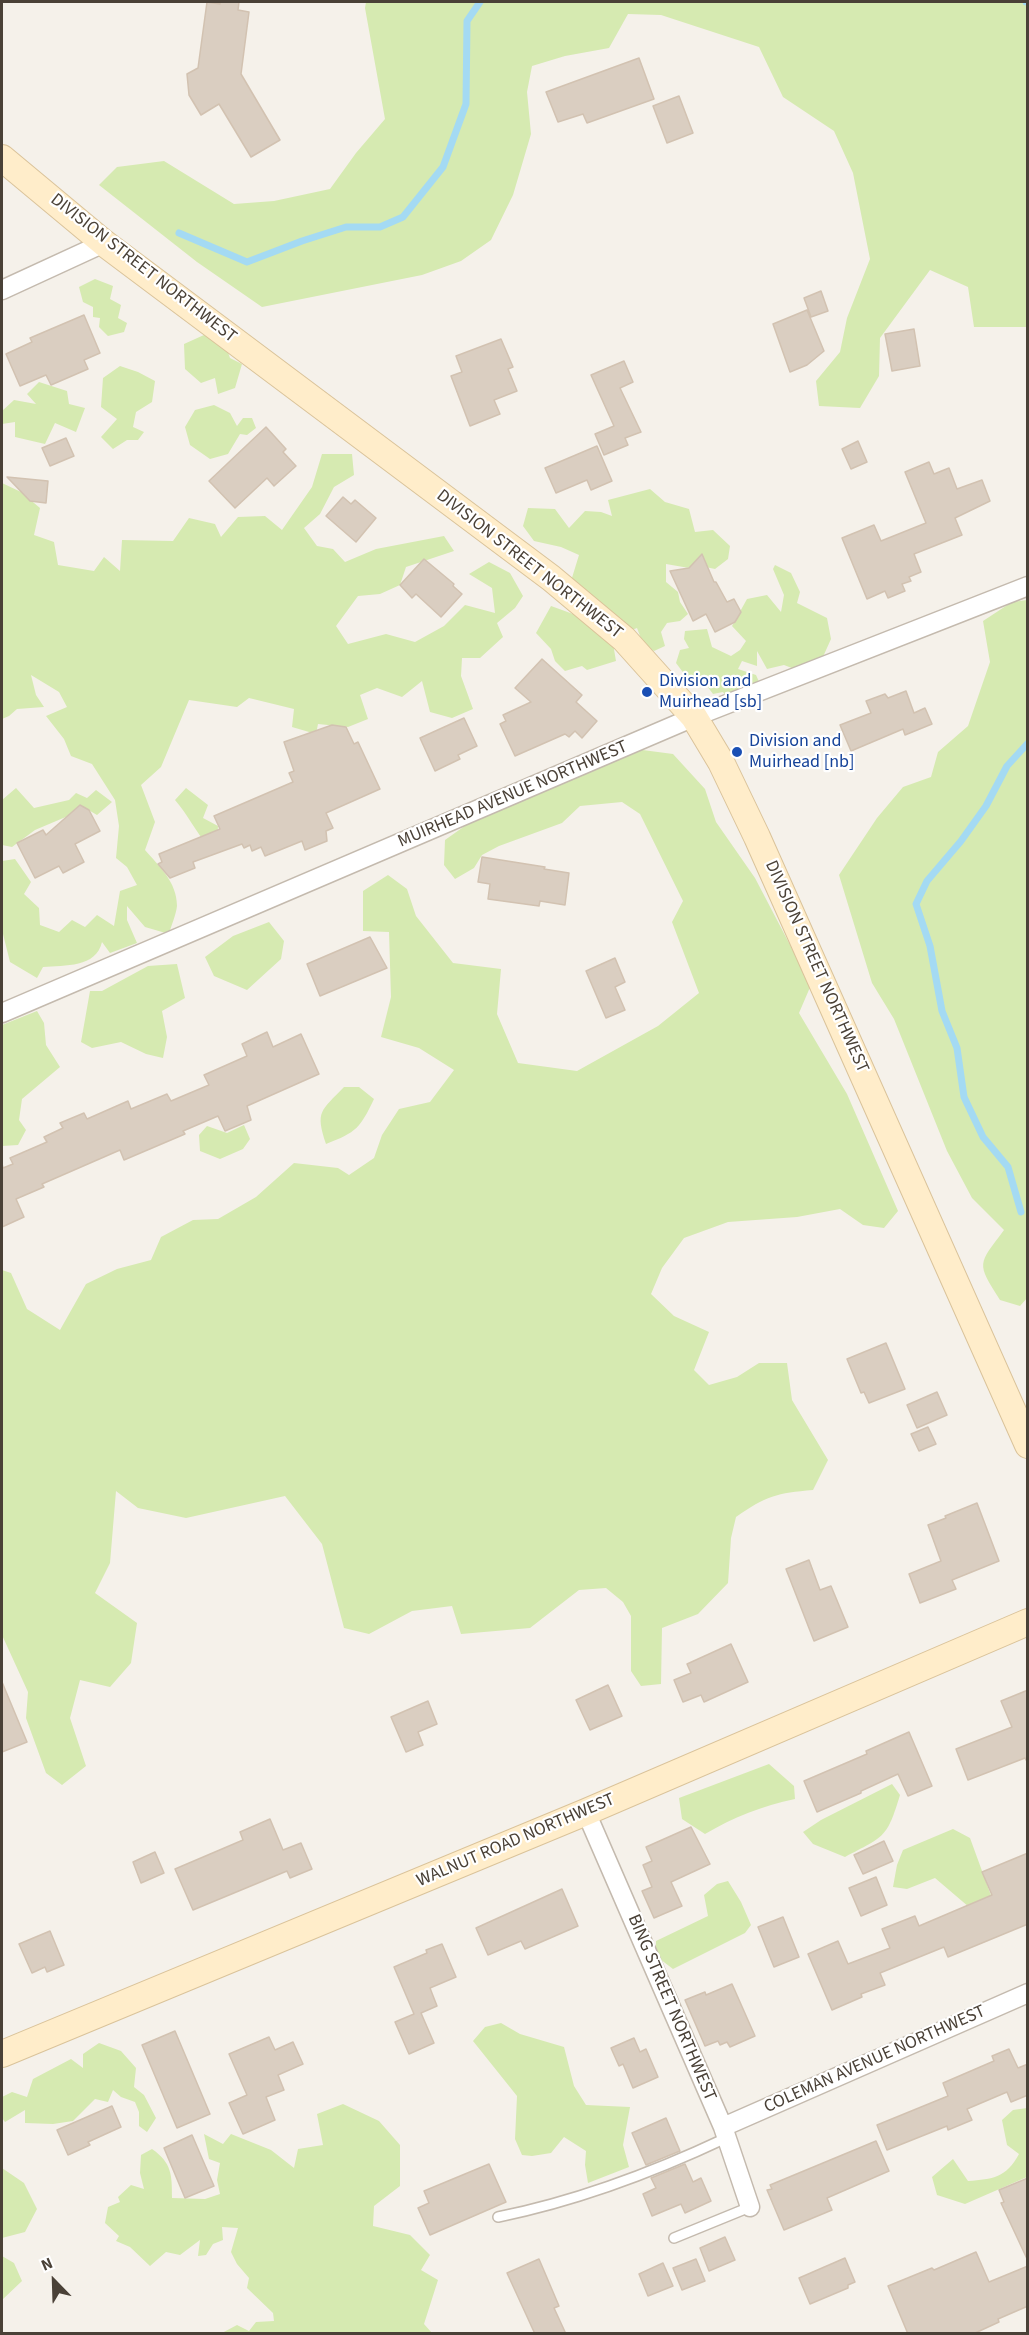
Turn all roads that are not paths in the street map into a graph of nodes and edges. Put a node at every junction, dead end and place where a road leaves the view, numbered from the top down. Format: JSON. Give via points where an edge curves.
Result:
{"nodes":[{"id":1,"x":2,"y":158,"type":"edge"},
{"id":2,"x":104,"y":243,"type":"junction"},
{"id":3,"x":2,"y":290,"type":"edge"},
{"id":4,"x":1028,"y":585,"type":"edge"},
{"id":5,"x":694,"y":717,"type":"junction"},
{"id":6,"x":2,"y":1013,"type":"edge"},
{"id":7,"x":1028,"y":1445,"type":"edge"},
{"id":8,"x":1028,"y":1622,"type":"edge"},
{"id":9,"x":586,"y":1812,"type":"junction"},
{"id":10,"x":1028,"y":1993,"type":"edge"},
{"id":11,"x":2,"y":2054,"type":"edge"},
{"id":12,"x":725,"y":2132,"type":"junction"},
{"id":13,"x":750,"y":2207,"type":"joint"},
{"id":14,"x":498,"y":2217,"type":"dead end"},
{"id":15,"x":674,"y":2238,"type":"dead end"}],
"edges":[{"from":1,"to":2,"type":"street","name":"DIVISION STREET NORTHWEST"},
{"from":2,"to":3,"type":"street"},
{"from":2,"to":5,"type":"street","name":"DIVISION STREET NORTHWEST","via":[[551,578],[624,639]]},
{"from":4,"to":5,"type":"street","name":"MUIRHEAD AVENUE NORTHWEST"},
{"from":5,"to":6,"type":"street","name":"MUIRHEAD AVENUE NORTHWEST"},
{"from":5,"to":7,"type":"street","name":"DIVISION STREET NORTHWEST","via":[[722,762],[757,837]]},
{"from":8,"to":9,"type":"street","name":"WALNUT ROAD NORTHWEST"},
{"from":9,"to":11,"type":"street","name":"WALNUT ROAD NORTHWEST"},
{"from":9,"to":12,"type":"street","name":"BING STREET NORTHWEST"},
{"from":10,"to":12,"type":"street","name":"COLEMAN AVENUE NORTHWEST"},
{"from":12,"to":13,"type":"street","name":"BING STREET NORTHWEST"},
{"from":12,"to":14,"type":"lane","via":[[656,2169],[539,2209]]},
{"from":13,"to":15,"type":"lane"}]}
